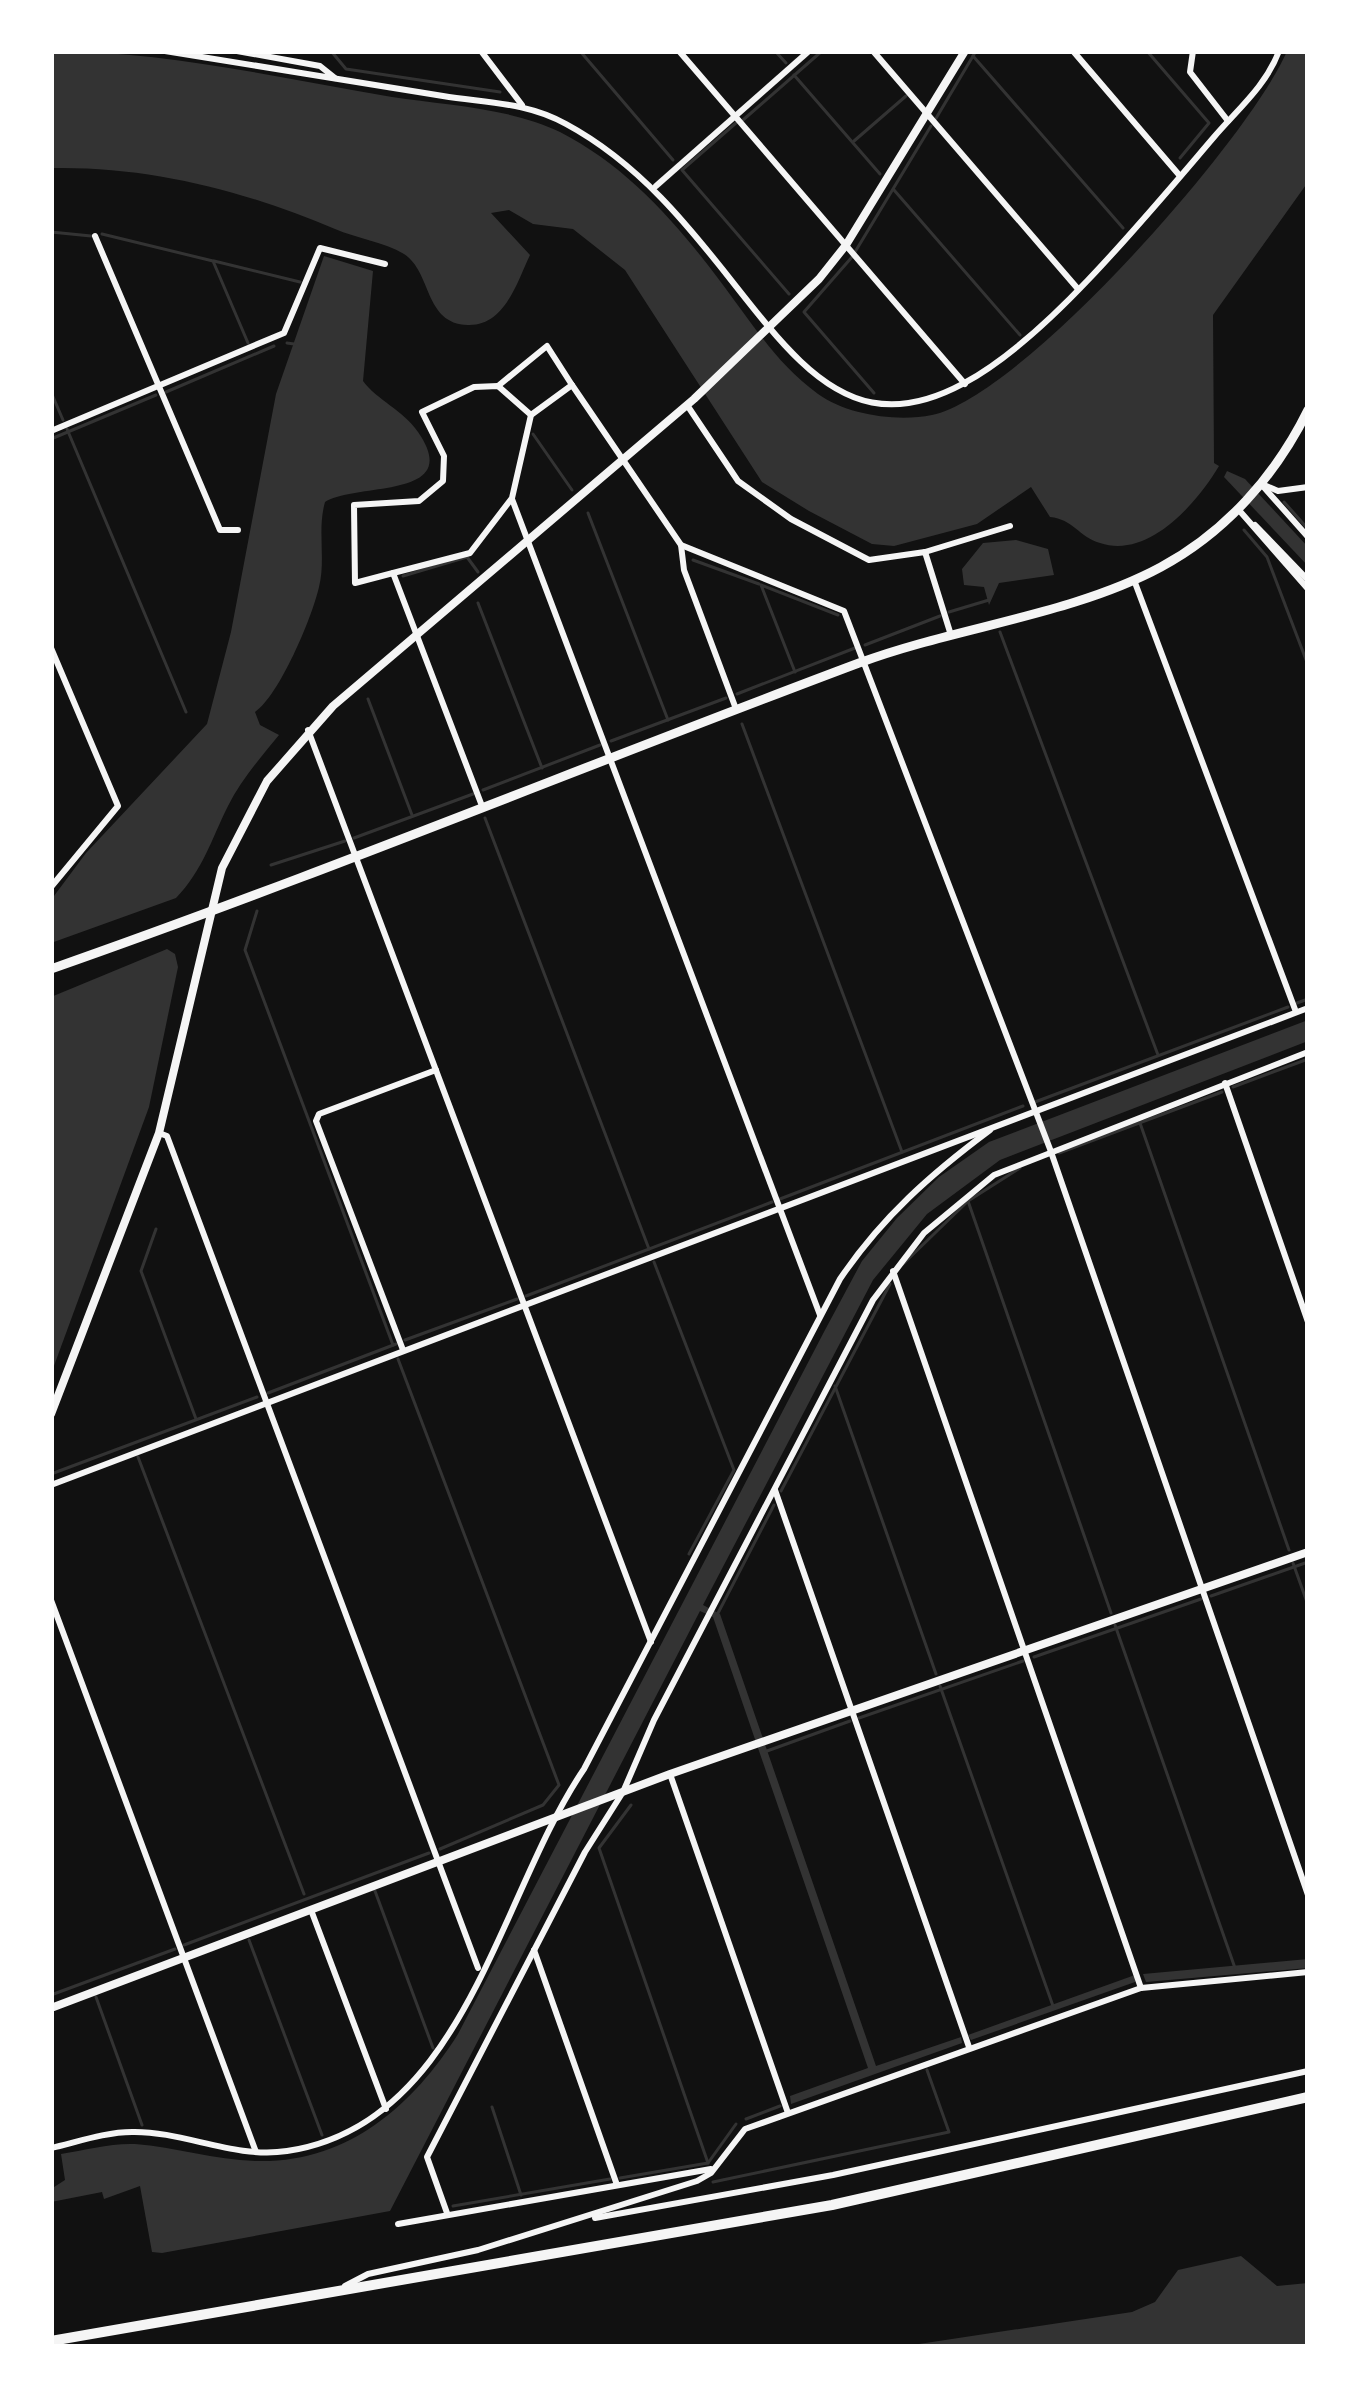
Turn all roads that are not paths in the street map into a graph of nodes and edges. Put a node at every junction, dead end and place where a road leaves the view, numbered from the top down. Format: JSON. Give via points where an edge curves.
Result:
{"nodes":[{"id":1,"x":165,"y":51,"type":"edge"},
{"id":2,"x":237,"y":51,"type":"edge"},
{"id":3,"x":482,"y":51,"type":"edge"},
{"id":4,"x":679,"y":51,"type":"edge"},
{"id":5,"x":808,"y":51,"type":"edge"},
{"id":6,"x":873,"y":51,"type":"edge"},
{"id":7,"x":965,"y":51,"type":"edge"},
{"id":8,"x":1072,"y":51,"type":"edge"},
{"id":9,"x":1193,"y":51,"type":"edge"},
{"id":10,"x":1279,"y":51,"type":"edge"},
{"id":11,"x":335,"y":78,"type":"junction"},
{"id":12,"x":522,"y":105,"type":"junction"},
{"id":13,"x":734,"y":115,"type":"junction"},
{"id":14,"x":928,"y":115,"type":"junction"},
{"id":15,"x":1228,"y":121,"type":"junction"},
{"id":16,"x":1180,"y":176,"type":"junction"},
{"id":17,"x":656,"y":186,"type":"junction"},
{"id":18,"x":95,"y":236,"type":"dead end"},
{"id":19,"x":846,"y":245,"type":"junction"},
{"id":20,"x":385,"y":264,"type":"dead end"},
{"id":21,"x":1079,"y":290,"type":"junction"},
{"id":22,"x":770,"y":329,"type":"junction"},
{"id":23,"x":965,"y":384,"type":"junction"},
{"id":24,"x":572,"y":385,"type":"junction"},
{"id":25,"x":158,"y":386,"type":"junction"},
{"id":26,"x":498,"y":386,"type":"junction"},
{"id":27,"x":691,"y":402,"type":"junction"},
{"id":28,"x":1308,"y":410,"type":"edge"},
{"id":29,"x":531,"y":415,"type":"junction"},
{"id":30,"x":51,"y":431,"type":"edge"},
{"id":31,"x":624,"y":460,"type":"junction"},
{"id":32,"x":1259,"y":485,"type":"junction"},
{"id":33,"x":1308,"y":487,"type":"edge"},
{"id":34,"x":512,"y":498,"type":"junction"},
{"id":35,"x":1242,"y":505,"type":"junction"},
{"id":36,"x":1251,"y":524,"type":"junction"},
{"id":37,"x":1010,"y":526,"type":"dead end"},
{"id":38,"x":238,"y":530,"type":"dead end"},
{"id":39,"x":1308,"y":537,"type":"edge"},
{"id":40,"x":530,"y":543,"type":"junction"},
{"id":41,"x":681,"y":545,"type":"junction"},
{"id":42,"x":925,"y":552,"type":"junction"},
{"id":43,"x":393,"y":573,"type":"junction"},
{"id":44,"x":1134,"y":580,"type":"junction"},
{"id":45,"x":1308,"y":580,"type":"edge"},
{"id":46,"x":1308,"y":589,"type":"edge"},
{"id":47,"x":950,"y":632,"type":"junction"},
{"id":48,"x":418,"y":636,"type":"junction"},
{"id":49,"x":51,"y":648,"type":"edge"},
{"id":50,"x":863,"y":661,"type":"junction"},
{"id":51,"x":736,"y":710,"type":"junction"},
{"id":52,"x":308,"y":730,"type":"junction"},
{"id":53,"x":609,"y":758,"type":"junction"},
{"id":54,"x":482,"y":806,"type":"junction"},
{"id":55,"x":355,"y":854,"type":"junction"},
{"id":56,"x":51,"y":887,"type":"edge"},
{"id":57,"x":213,"y":909,"type":"junction"},
{"id":58,"x":51,"y":970,"type":"edge"},
{"id":59,"x":1308,"y":1008,"type":"edge"},
{"id":60,"x":1296,"y":1012,"type":"junction"},
{"id":61,"x":1308,"y":1052,"type":"edge"},
{"id":62,"x":436,"y":1070,"type":"junction"},
{"id":63,"x":1225,"y":1083,"type":"junction"},
{"id":64,"x":1035,"y":1114,"type":"junction"},
{"id":65,"x":990,"y":1130,"type":"junction"},
{"id":66,"x":159,"y":1133,"type":"junction"},
{"id":67,"x":1049,"y":1147,"type":"junction"},
{"id":68,"x":779,"y":1208,"type":"junction"},
{"id":69,"x":893,"y":1271,"type":"junction"},
{"id":70,"x":524,"y":1305,"type":"junction"},
{"id":71,"x":820,"y":1315,"type":"junction"},
{"id":72,"x":1308,"y":1322,"type":"edge"},
{"id":73,"x":403,"y":1350,"type":"junction"},
{"id":74,"x":267,"y":1403,"type":"junction"},
{"id":75,"x":51,"y":1414,"type":"edge"},
{"id":76,"x":51,"y":1485,"type":"edge"},
{"id":77,"x":775,"y":1490,"type":"junction"},
{"id":78,"x":1308,"y":1552,"type":"edge"},
{"id":79,"x":1203,"y":1588,"type":"junction"},
{"id":80,"x":51,"y":1600,"type":"edge"},
{"id":81,"x":651,"y":1642,"type":"junction"},
{"id":82,"x":1026,"y":1650,"type":"junction"},
{"id":83,"x":851,"y":1711,"type":"junction"},
{"id":84,"x":670,"y":1774,"type":"junction"},
{"id":85,"x":620,"y":1793,"type":"junction"},
{"id":86,"x":556,"y":1817,"type":"junction"},
{"id":87,"x":438,"y":1860,"type":"junction"},
{"id":88,"x":1308,"y":1895,"type":"edge"},
{"id":89,"x":310,"y":1910,"type":"junction"},
{"id":90,"x":534,"y":1949,"type":"junction"},
{"id":91,"x":185,"y":1957,"type":"junction"},
{"id":92,"x":479,"y":1970,"type":"junction"},
{"id":93,"x":1308,"y":1972,"type":"edge"},
{"id":94,"x":1141,"y":1988,"type":"junction"},
{"id":95,"x":51,"y":2008,"type":"edge"},
{"id":96,"x":969,"y":2047,"type":"junction"},
{"id":97,"x":1308,"y":2071,"type":"edge"},
{"id":98,"x":1308,"y":2097,"type":"edge"},
{"id":99,"x":386,"y":2108,"type":"junction"},
{"id":100,"x":788,"y":2113,"type":"junction"},
{"id":101,"x":51,"y":2148,"type":"edge"},
{"id":102,"x":256,"y":2152,"type":"junction"},
{"id":103,"x":51,"y":2162,"type":"edge"},
{"id":104,"x":715,"y":2168,"type":"junction"},
{"id":105,"x":51,"y":2178,"type":"edge"},
{"id":106,"x":616,"y":2185,"type":"junction"},
{"id":107,"x":447,"y":2213,"type":"junction"},
{"id":108,"x":575,"y":2221,"type":"junction"},
{"id":109,"x":398,"y":2224,"type":"dead end"},
{"id":110,"x":331,"y":2294,"type":"junction"},
{"id":111,"x":51,"y":2338,"type":"edge"}],
"edges":[{"from":1,"to":11,"type":"street"},
{"from":2,"to":11,"type":"street","via":[[320,66]]},
{"from":3,"to":12,"type":"street"},
{"from":4,"to":13,"type":"street"},
{"from":5,"to":13,"type":"street"},
{"from":6,"to":14,"type":"street"},
{"from":7,"to":14,"type":"street"},
{"from":8,"to":16,"type":"street"},
{"from":9,"to":15,"type":"street","via":[[1190,72]]},
{"from":10,"to":15,"type":"street"},
{"from":11,"to":12,"type":"street"},
{"from":12,"to":17,"type":"street","via":[[570,126]]},
{"from":13,"to":17,"type":"street"},
{"from":13,"to":19,"type":"street"},
{"from":14,"to":19,"type":"street"},
{"from":14,"to":21,"type":"street"},
{"from":15,"to":16,"type":"street"},
{"from":16,"to":21,"type":"street"},
{"from":17,"to":22,"type":"street"},
{"from":18,"to":25,"type":"street"},
{"from":19,"to":22,"type":"street"},
{"from":19,"to":23,"type":"street"},
{"from":20,"to":25,"type":"street","via":[[320,248],[284,333]]},
{"from":21,"to":23,"type":"street"},
{"from":22,"to":23,"type":"street","via":[[815,378],[848,397],[902,404]]},
{"from":22,"to":27,"type":"street"},
{"from":24,"to":26,"type":"street","via":[[547,346]]},
{"from":24,"to":29,"type":"street"},
{"from":24,"to":31,"type":"street"},
{"from":25,"to":30,"type":"street"},
{"from":25,"to":38,"type":"street","via":[[220,530]]},
{"from":26,"to":29,"type":"street"},
{"from":26,"to":43,"type":"street","via":[[474,387],[422,412],[447,466],[426,497],[354,505],[355,583]]},
{"from":27,"to":31,"type":"street"},
{"from":27,"to":42,"type":"street","via":[[738,481],[791,519],[868,560]]},
{"from":28,"to":32,"type":"main road"},
{"from":29,"to":34,"type":"street"},
{"from":31,"to":40,"type":"street"},
{"from":31,"to":41,"type":"street"},
{"from":32,"to":33,"type":"street"},
{"from":32,"to":35,"type":"main road"},
{"from":32,"to":39,"type":"street"},
{"from":34,"to":40,"type":"street"},
{"from":34,"to":43,"type":"street","via":[[470,553]]},
{"from":35,"to":36,"type":"street"},
{"from":35,"to":44,"type":"main road","via":[[1191,548]]},
{"from":36,"to":45,"type":"street"},
{"from":36,"to":46,"type":"street"},
{"from":37,"to":42,"type":"street"},
{"from":40,"to":48,"type":"street"},
{"from":40,"to":53,"type":"street"},
{"from":41,"to":50,"type":"street","via":[[844,611]]},
{"from":41,"to":51,"type":"street"},
{"from":42,"to":47,"type":"street"},
{"from":43,"to":48,"type":"street"},
{"from":44,"to":47,"type":"main road"},
{"from":44,"to":60,"type":"street"},
{"from":47,"to":50,"type":"main road"},
{"from":48,"to":52,"type":"street"},
{"from":48,"to":54,"type":"street"},
{"from":49,"to":56,"type":"street","via":[[118,806]]},
{"from":50,"to":51,"type":"main road"},
{"from":50,"to":64,"type":"street"},
{"from":51,"to":53,"type":"main road"},
{"from":52,"to":55,"type":"street"},
{"from":52,"to":57,"type":"street","via":[[246,813]]},
{"from":53,"to":54,"type":"main road"},
{"from":53,"to":68,"type":"street"},
{"from":54,"to":55,"type":"main road"},
{"from":55,"to":57,"type":"main road"},
{"from":55,"to":62,"type":"street"},
{"from":57,"to":58,"type":"main road"},
{"from":57,"to":66,"type":"street"},
{"from":59,"to":60,"type":"street"},
{"from":60,"to":64,"type":"street"},
{"from":61,"to":63,"type":"street"},
{"from":62,"to":70,"type":"street"},
{"from":62,"to":73,"type":"street","via":[[316,1121]]},
{"from":63,"to":67,"type":"street"},
{"from":63,"to":72,"type":"street"},
{"from":64,"to":65,"type":"street"},
{"from":64,"to":67,"type":"street"},
{"from":65,"to":68,"type":"street"},
{"from":65,"to":71,"type":"street","via":[[878,1225]]},
{"from":66,"to":74,"type":"street","via":[[167,1136]]},
{"from":66,"to":75,"type":"street"},
{"from":67,"to":69,"type":"street","via":[[969,1191]]},
{"from":67,"to":79,"type":"street"},
{"from":68,"to":70,"type":"street"},
{"from":68,"to":71,"type":"street"},
{"from":69,"to":77,"type":"street"},
{"from":69,"to":82,"type":"street"},
{"from":70,"to":73,"type":"street"},
{"from":70,"to":81,"type":"street"},
{"from":71,"to":81,"type":"street"},
{"from":73,"to":74,"type":"street"},
{"from":74,"to":76,"type":"street"},
{"from":74,"to":87,"type":"street"},
{"from":77,"to":83,"type":"street"},
{"from":77,"to":85,"type":"street"},
{"from":78,"to":79,"type":"street"},
{"from":79,"to":82,"type":"street"},
{"from":79,"to":88,"type":"street"},
{"from":80,"to":91,"type":"street"},
{"from":81,"to":86,"type":"street"},
{"from":82,"to":83,"type":"street"},
{"from":82,"to":94,"type":"street"},
{"from":83,"to":84,"type":"street"},
{"from":83,"to":96,"type":"street"},
{"from":84,"to":85,"type":"street"},
{"from":84,"to":100,"type":"street"},
{"from":85,"to":86,"type":"street"},
{"from":85,"to":90,"type":"street"},
{"from":86,"to":87,"type":"street"},
{"from":86,"to":92,"type":"street"},
{"from":87,"to":89,"type":"street"},
{"from":87,"to":92,"type":"street"},
{"from":89,"to":91,"type":"street"},
{"from":89,"to":99,"type":"street"},
{"from":90,"to":106,"type":"street"},
{"from":90,"to":107,"type":"street","via":[[428,2157]]},
{"from":91,"to":95,"type":"street"},
{"from":91,"to":102,"type":"street"},
{"from":92,"to":99,"type":"street","via":[[436,2055]]},
{"from":93,"to":94,"type":"street"},
{"from":94,"to":96,"type":"street"},
{"from":96,"to":100,"type":"street"},
{"from":97,"to":108,"type":"street","via":[[833,2175]]},
{"from":98,"to":110,"type":"main road","via":[[832,2205]]},
{"from":99,"to":102,"type":"street","via":[[323,2142]]},
{"from":100,"to":104,"type":"street","via":[[737,2135]]},
{"from":101,"to":102,"type":"street","via":[[135,2132]]},
{"from":103,"to":105,"type":"street"},
{"from":104,"to":106,"type":"street"},
{"from":104,"to":108,"type":"street"},
{"from":106,"to":107,"type":"street"},
{"from":107,"to":109,"type":"street"},
{"from":108,"to":110,"type":"street","via":[[368,2274]]},
{"from":110,"to":111,"type":"main road"}]}
